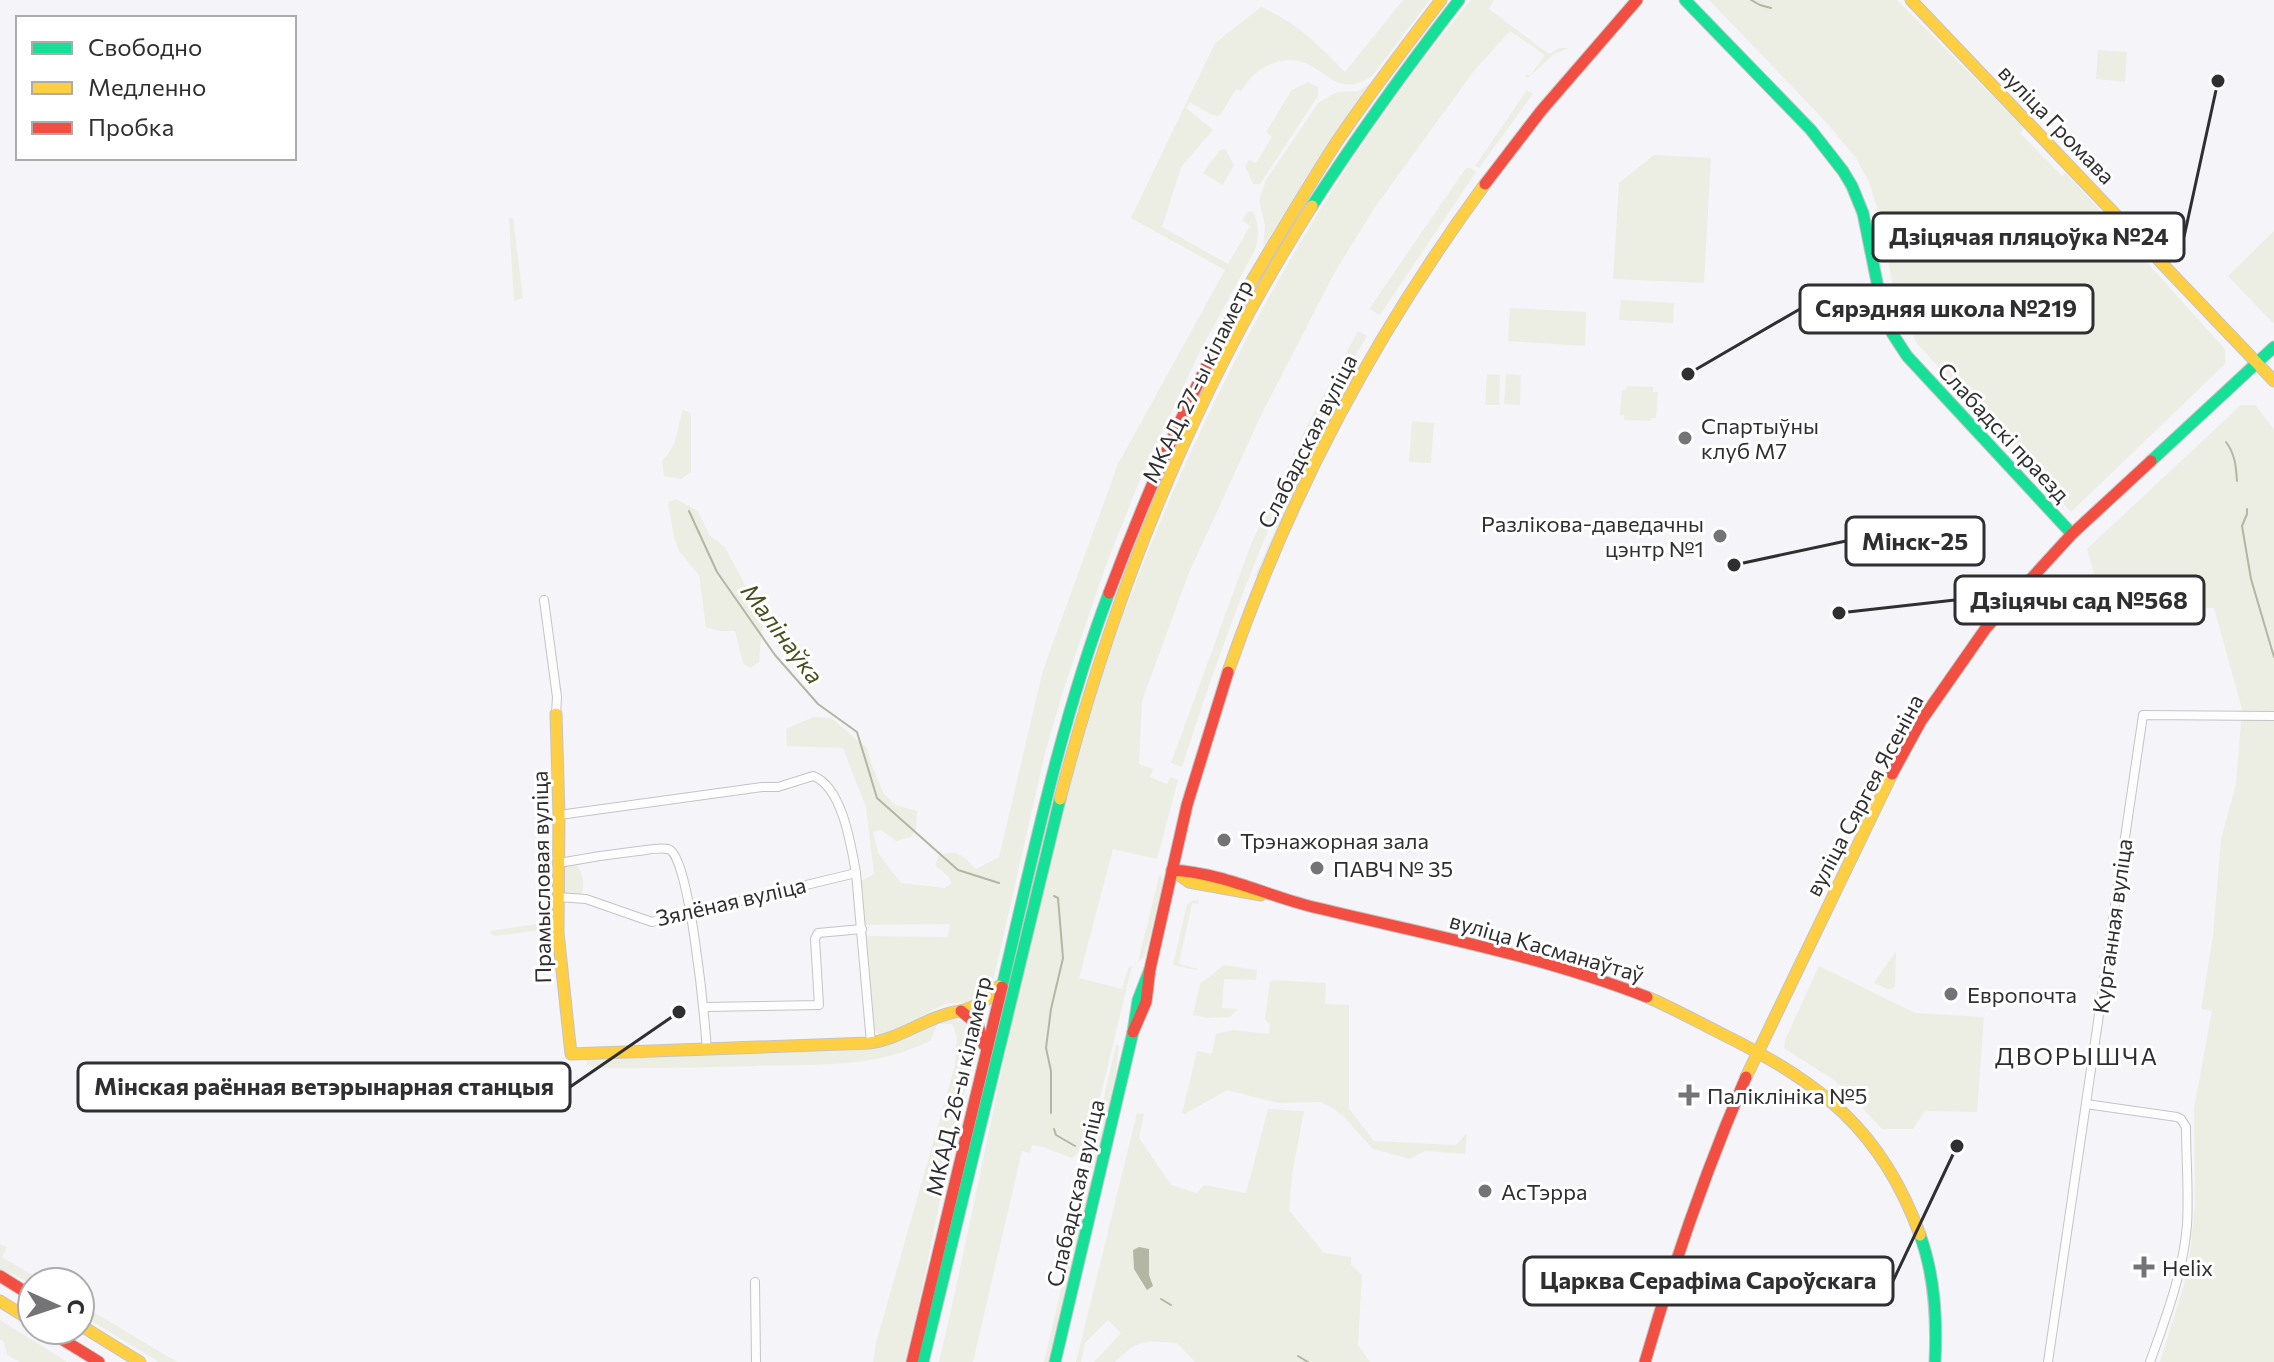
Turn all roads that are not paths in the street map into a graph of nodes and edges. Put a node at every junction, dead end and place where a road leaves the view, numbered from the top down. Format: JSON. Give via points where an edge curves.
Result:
{"nodes":[{"id":1,"x":1441,"y":0,"type":"edge"},
{"id":2,"x":1459,"y":0,"type":"edge"},
{"id":3,"x":1637,"y":0,"type":"edge"},
{"id":4,"x":1685,"y":0,"type":"edge"},
{"id":5,"x":1911,"y":0,"type":"edge"},
{"id":6,"x":2274,"y":347,"type":"edge"},
{"id":7,"x":2257,"y":363,"type":"junction"},
{"id":8,"x":2274,"y":381,"type":"edge"},
{"id":9,"x":2072,"y":534,"type":"junction"},
{"id":10,"x":544,"y":600,"type":"dead end"},
{"id":11,"x":556,"y":714,"type":"joint"},
{"id":12,"x":2274,"y":716,"type":"edge"},
{"id":13,"x":559,"y":815,"type":"junction"},
{"id":14,"x":1042,"y":819,"type":"joint"},
{"id":15,"x":1055,"y":821,"type":"joint"},
{"id":16,"x":559,"y":863,"type":"junction"},
{"id":17,"x":1172,"y":870,"type":"junction"},
{"id":18,"x":856,"y":873,"type":"junction"},
{"id":19,"x":557,"y":897,"type":"junction"},
{"id":20,"x":691,"y":912,"type":"junction"},
{"id":21,"x":862,"y":929,"type":"junction"},
{"id":22,"x":1003,"y":981,"type":"junction"},
{"id":23,"x":704,"y":1007,"type":"junction"},
{"id":24,"x":961,"y":1011,"type":"junction"},
{"id":25,"x":871,"y":1043,"type":"junction"},
{"id":26,"x":707,"y":1050,"type":"junction"},
{"id":27,"x":1757,"y":1052,"type":"junction"},
{"id":28,"x":984,"y":1056,"type":"junction"},
{"id":29,"x":2086,"y":1104,"type":"junction"},
{"id":30,"x":755,"y":1282,"type":"dead end"},
{"id":31,"x":96,"y":1335,"type":"edge"},
{"id":32,"x":73,"y":1346,"type":"edge"},
{"id":33,"x":99,"y":1362,"type":"edge"},
{"id":34,"x":140,"y":1362,"type":"edge"},
{"id":35,"x":756,"y":1362,"type":"edge"},
{"id":36,"x":912,"y":1362,"type":"edge"},
{"id":37,"x":924,"y":1362,"type":"edge"},
{"id":38,"x":1055,"y":1362,"type":"edge"},
{"id":39,"x":1645,"y":1362,"type":"edge"},
{"id":40,"x":1935,"y":1362,"type":"edge"},
{"id":41,"x":2048,"y":1362,"type":"edge"},
{"id":42,"x":2150,"y":1362,"type":"edge"}],
"edges":[{"from":1,"to":14,"type":"main road","name":"МКАД, 27-ы кіламетр","via":[[1387,68],[1309,183],[1175,428],[1102,614]]},
{"from":2,"to":15,"type":"main road","name":"МКАД, 27-ы кіламетр","via":[[1318,199],[1213,385],[1112,625]]},
{"from":3,"to":17,"type":"main road","name":"Слабадская вуліца","via":[[1531,120],[1476,195],[1399,311],[1331,429],[1262,580],[1225,681],[1197,766]]},
{"from":4,"to":9,"type":"main road","name":"Слабадскі праезд","via":[[1830,151],[1852,185],[1879,297],[1899,347]]},
{"from":5,"to":7,"type":"main road","name":"вуліца Громава"},
{"from":6,"to":7,"type":"main road","name":"вуліца Сяргея Ясеніна"},
{"from":7,"to":8,"type":"main road","name":"вуліца Громава"},
{"from":7,"to":9,"type":"main road","name":"вуліца Сяргея Ясеніна"},
{"from":9,"to":27,"type":"main road","name":"вуліца Сяргея Ясеніна","via":[[1986,628],[1921,721]]},
{"from":10,"to":11,"type":"street"},
{"from":11,"to":13,"type":"main road","name":"Прамысловая вуліца"},
{"from":12,"to":29,"type":"street","name":"Курганная вуліца","via":[[2143,715]]},
{"from":13,"to":16,"type":"main road","name":"Прамысловая вуліца"},
{"from":13,"to":18,"type":"street","via":[[778,787],[813,776],[825,782],[846,821]]},
{"from":14,"to":22,"type":"main road","name":"МКАД, 26-ы кіламетр"},
{"from":15,"to":37,"type":"main road","name":"МКАД, 26-ы кіламетр"},
{"from":16,"to":19,"type":"main road","name":"Прамысловая вуліца"},
{"from":16,"to":20,"type":"street","via":[[669,849],[679,863]]},
{"from":17,"to":27,"type":"main road","name":"вуліца Касманаўтаў","via":[[1232,881],[1273,897],[1590,977],[1647,997]]},
{"from":17,"to":38,"type":"main road","name":"Слабадская вуліца","via":[[1150,985],[1133,1032]]},
{"from":18,"to":20,"type":"street","name":"Зялёная вуліца"},
{"from":18,"to":21,"type":"street"},
{"from":19,"to":20,"type":"street","name":"Зялёная вуліца","via":[[586,899],[652,922]]},
{"from":19,"to":26,"type":"main road","name":"Прамысловая вуліца","via":[[571,1054]]},
{"from":20,"to":23,"type":"street"},
{"from":21,"to":23,"type":"street","via":[[818,933],[819,1005]]},
{"from":21,"to":25,"type":"street"},
{"from":22,"to":24,"type":"main road","via":[[986,1002]]},
{"from":22,"to":28,"type":"main road","name":"МКАД, 26-ы кіламетр"},
{"from":23,"to":26,"type":"street"},
{"from":24,"to":25,"type":"main road","via":[[942,1013],[892,1039]]},
{"from":24,"to":28,"type":"main road","via":[[978,1025]]},
{"from":25,"to":26,"type":"main road"},
{"from":27,"to":39,"type":"main road","name":"вуліца Сяргея Ясеніна","via":[[1696,1202]]},
{"from":27,"to":40,"type":"main road","name":"вуліца Касманаўтаў","via":[[1825,1095],[1867,1137],[1887,1166],[1916,1225],[1931,1278]]},
{"from":28,"to":36,"type":"main road","name":"МКАД, 26-ы кіламетр"},
{"from":29,"to":41,"type":"street","name":"Курганная вуліца"},
{"from":29,"to":42,"type":"street","via":[[2177,1117],[2186,1127],[2181,1266]]},
{"from":30,"to":35,"type":"street"},
{"from":31,"to":34,"type":"main road"},
{"from":32,"to":33,"type":"main road"}]}
